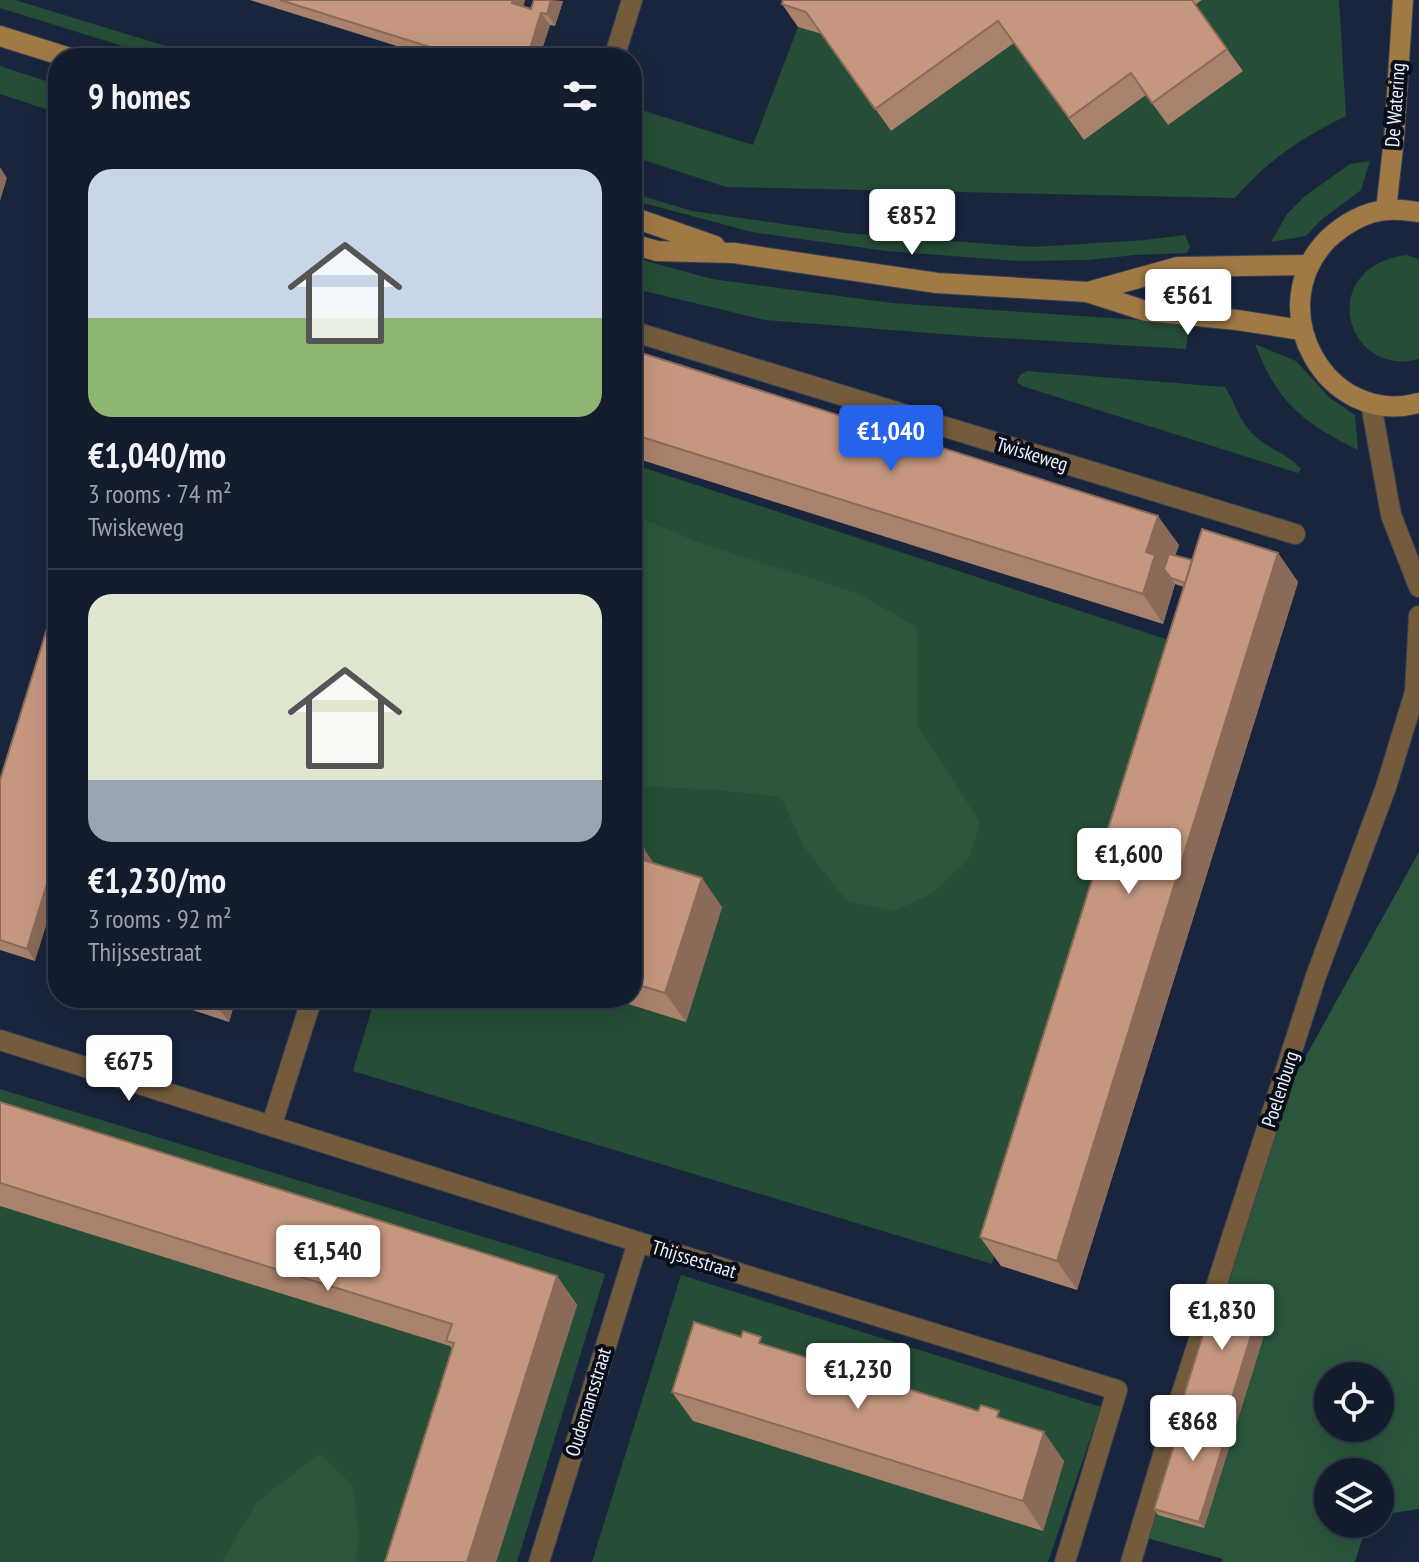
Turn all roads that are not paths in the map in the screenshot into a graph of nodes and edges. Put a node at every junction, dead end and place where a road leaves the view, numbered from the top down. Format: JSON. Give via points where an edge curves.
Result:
{"nodes":[{"id":1,"x":632,"y":0,"type":"edge"},
{"id":2,"x":1403,"y":0,"type":"edge"},
{"id":3,"x":0,"y":36,"type":"edge"},
{"id":4,"x":617,"y":48,"type":"edge"},
{"id":5,"x":48,"y":51,"type":"edge"},
{"id":6,"x":1386,"y":210,"type":"junction"},
{"id":7,"x":1419,"y":212,"type":"edge"},
{"id":8,"x":642,"y":221,"type":"edge"},
{"id":9,"x":642,"y":247,"type":"edge"},
{"id":10,"x":734,"y":253,"type":"junction"},
{"id":11,"x":1309,"y":265,"type":"junction"},
{"id":12,"x":1087,"y":292,"type":"junction"},
{"id":13,"x":1301,"y":330,"type":"junction"},
{"id":14,"x":642,"y":334,"type":"edge"},
{"id":15,"x":1419,"y":403,"type":"edge"},
{"id":16,"x":1371,"y":404,"type":"junction"},
{"id":17,"x":1295,"y":534,"type":"dead end"},
{"id":18,"x":1419,"y":587,"type":"edge"},
{"id":19,"x":1419,"y":616,"type":"edge"},
{"id":20,"x":309,"y":1008,"type":"edge"},
{"id":21,"x":0,"y":1040,"type":"edge"},
{"id":22,"x":272,"y":1124,"type":"junction"},
{"id":23,"x":638,"y":1242,"type":"junction"},
{"id":24,"x":539,"y":1562,"type":"edge"},
{"id":25,"x":1065,"y":1562,"type":"edge"},
{"id":26,"x":1131,"y":1562,"type":"edge"}],
"edges":[{"from":1,"to":4,"type":"street"},
{"from":2,"to":6,"type":"main road","name":"De Watering"},
{"from":3,"to":5,"type":"main road"},
{"from":6,"to":7,"type":"main road"},
{"from":6,"to":11,"type":"main road","via":[[1340,227]]},
{"from":8,"to":10,"type":"main road"},
{"from":9,"to":10,"type":"main road"},
{"from":10,"to":12,"type":"main road","via":[[937,283]]},
{"from":11,"to":12,"type":"main road","via":[[1178,267]]},
{"from":11,"to":13,"type":"main road","via":[[1299,296]]},
{"from":12,"to":13,"type":"main road","via":[[1146,311]]},
{"from":13,"to":16,"type":"main road","via":[[1315,362],[1339,388]]},
{"from":14,"to":17,"type":"street","name":"Twiskeweg"},
{"from":15,"to":16,"type":"main road"},
{"from":16,"to":18,"type":"street","via":[[1391,515]]},
{"from":19,"to":26,"type":"street","name":"Poelenburg","via":[[1415,692],[1316,976]]},
{"from":20,"to":22,"type":"street"},
{"from":21,"to":22,"type":"street","name":"Thijssestraat"},
{"from":22,"to":23,"type":"street","name":"Thijssestraat"},
{"from":23,"to":24,"type":"street","name":"Oudemansstraat"},
{"from":23,"to":25,"type":"street","name":"Thijssestraat","via":[[1117,1390]]}]}
